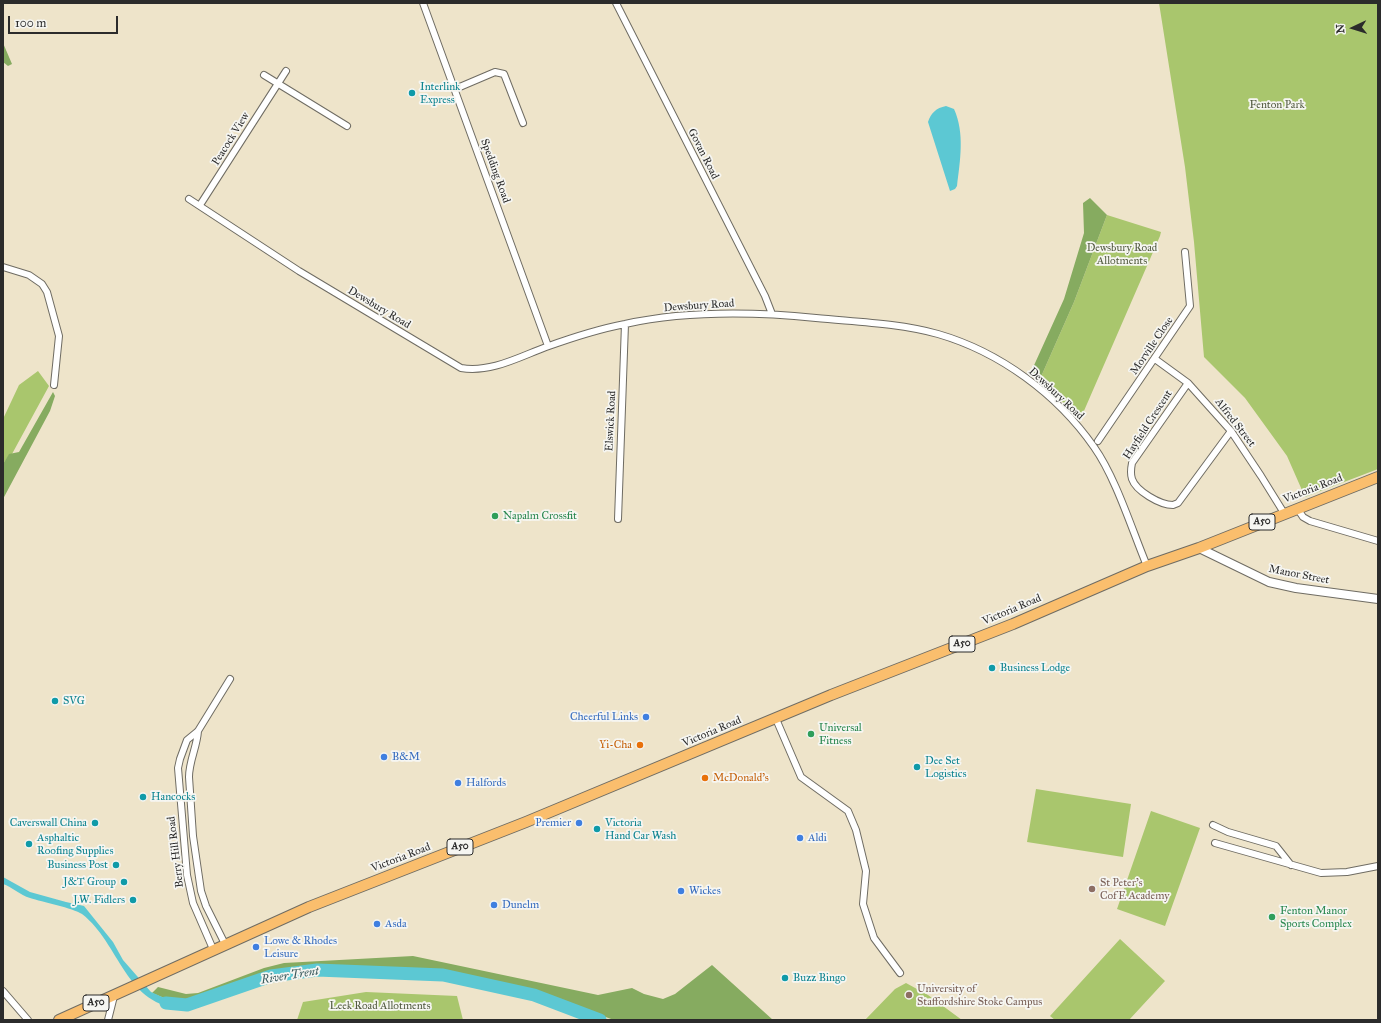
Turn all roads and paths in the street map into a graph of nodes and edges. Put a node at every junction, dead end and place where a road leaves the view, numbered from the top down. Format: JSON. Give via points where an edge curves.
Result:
{"nodes":[{"id":1,"x":423,"y":3,"type":"edge"},
{"id":2,"x":616,"y":3,"type":"edge"},
{"id":3,"x":286,"y":71,"type":"dead end"},
{"id":4,"x":264,"y":75,"type":"dead end"},
{"id":5,"x":278,"y":83,"type":"junction"},
{"id":6,"x":456,"y":89,"type":"junction"},
{"id":7,"x":523,"y":123,"type":"dead end"},
{"id":8,"x":347,"y":126,"type":"dead end"},
{"id":9,"x":190,"y":199,"type":"dead end"},
{"id":10,"x":200,"y":205,"type":"junction"},
{"id":11,"x":1185,"y":252,"type":"dead end"},
{"id":12,"x":3,"y":266,"type":"edge"},
{"id":13,"x":772,"y":314,"type":"junction"},
{"id":14,"x":625,"y":324,"type":"junction"},
{"id":15,"x":548,"y":346,"type":"junction"},
{"id":16,"x":1155,"y":358,"type":"junction"},
{"id":17,"x":1188,"y":383,"type":"junction"},
{"id":18,"x":54,"y":385,"type":"dead end"},
{"id":19,"x":1232,"y":431,"type":"junction"},
{"id":20,"x":1098,"y":442,"type":"dead end"},
{"id":21,"x":1378,"y":477,"type":"edge"},
{"id":22,"x":1297,"y":508,"type":"junction"},
{"id":23,"x":1284,"y":514,"type":"junction"},
{"id":24,"x":618,"y":519,"type":"dead end"},
{"id":25,"x":1378,"y":541,"type":"edge"},
{"id":26,"x":1199,"y":548,"type":"junction"},
{"id":27,"x":1147,"y":566,"type":"junction"},
{"id":28,"x":1378,"y":599,"type":"edge"},
{"id":29,"x":230,"y":679,"type":"dead end"},
{"id":30,"x":776,"y":719,"type":"junction"},
{"id":31,"x":198,"y":731,"type":"junction"},
{"id":32,"x":1213,"y":825,"type":"dead end"},
{"id":33,"x":1215,"y":843,"type":"dead end"},
{"id":34,"x":1292,"y":865,"type":"junction"},
{"id":35,"x":1378,"y":866,"type":"edge"},
{"id":36,"x":225,"y":944,"type":"junction"},
{"id":37,"x":213,"y":949,"type":"junction"},
{"id":38,"x":900,"y":973,"type":"dead end"},
{"id":39,"x":3,"y":991,"type":"edge"},
{"id":40,"x":114,"y":996,"type":"junction"},
{"id":41,"x":28,"y":1020,"type":"edge"},
{"id":42,"x":59,"y":1020,"type":"edge"},
{"id":43,"x":108,"y":1020,"type":"edge"}],
"edges":[{"from":1,"to":6,"type":"street","name":"Spedding Road"},
{"from":2,"to":13,"type":"street","name":"Govan Road"},
{"from":3,"to":5,"type":"street","name":"Peacock View"},
{"from":4,"to":5,"type":"street"},
{"from":5,"to":8,"type":"street"},
{"from":5,"to":10,"type":"street","name":"Peacock View"},
{"from":6,"to":7,"type":"street","via":[[495,72],[504,74]]},
{"from":6,"to":15,"type":"street","name":"Spedding Road"},
{"from":9,"to":10,"type":"street","name":"Dewsbury Road"},
{"from":10,"to":15,"type":"street","name":"Dewsbury Road","via":[[299,271],[461,368],[474,370],[491,367]]},
{"from":11,"to":16,"type":"street","name":"Morville Close","via":[[1190,306]]},
{"from":12,"to":18,"type":"street","via":[[29,275],[42,284],[47,292],[59,336]]},
{"from":13,"to":14,"type":"street","name":"Dewsbury Road","via":[[674,317]]},
{"from":13,"to":27,"type":"street","name":"Dewsbury Road","via":[[895,326],[937,334],[988,355],[1030,381],[1061,409],[1095,448],[1109,473]]},
{"from":14,"to":15,"type":"street","name":"Dewsbury Road"},
{"from":14,"to":24,"type":"street","name":"Elswick Road"},
{"from":16,"to":17,"type":"street","name":"Alfred Street"},
{"from":16,"to":20,"type":"street","name":"Morville Close"},
{"from":17,"to":19,"type":"street","name":"Alfred Street"},
{"from":17,"to":19,"type":"street","name":"Hayfield Crescent","via":[[1132,463],[1134,484],[1157,502],[1173,506]]},
{"from":19,"to":23,"type":"street","name":"Alfred Street"},
{"from":21,"to":22,"type":"main road","name":"Victoria Road","number":"A50"},
{"from":22,"to":23,"type":"main road","name":"Victoria Road","number":"A50"},
{"from":22,"to":25,"type":"street","via":[[1303,517],[1310,521]]},
{"from":23,"to":26,"type":"main road","name":"Victoria Road","number":"A50"},
{"from":26,"to":27,"type":"main road","name":"Victoria Road","number":"A50"},
{"from":26,"to":28,"type":"street","name":"Manor Street","via":[[1269,582]]},
{"from":27,"to":30,"type":"main road","name":"Victoria Road","number":"A50","via":[[1013,624]]},
{"from":29,"to":31,"type":"street","name":"Berry Hill Road"},
{"from":30,"to":36,"type":"main road","name":"Victoria Road","number":"A50","via":[[526,822],[309,907]]},
{"from":30,"to":38,"type":"street","via":[[801,777],[848,811],[856,830],[866,871],[863,904],[874,938]]},
{"from":31,"to":36,"type":"street","name":"Berry Hill Road","via":[[189,777],[198,870],[206,906]]},
{"from":31,"to":37,"type":"street","name":"Berry Hill Road","via":[[187,740],[180,759],[178,776],[193,903]]},
{"from":32,"to":34,"type":"street","via":[[1276,846]]},
{"from":33,"to":34,"type":"street"},
{"from":34,"to":35,"type":"street","via":[[1330,873]]},
{"from":36,"to":37,"type":"main road","name":"Victoria Road","number":"A50"},
{"from":37,"to":40,"type":"main road","name":"Victoria Road","number":"A50"},
{"from":39,"to":41,"type":"street"},
{"from":40,"to":42,"type":"main road","name":"Victoria Road","number":"A50"},
{"from":40,"to":43,"type":"street"}]}
